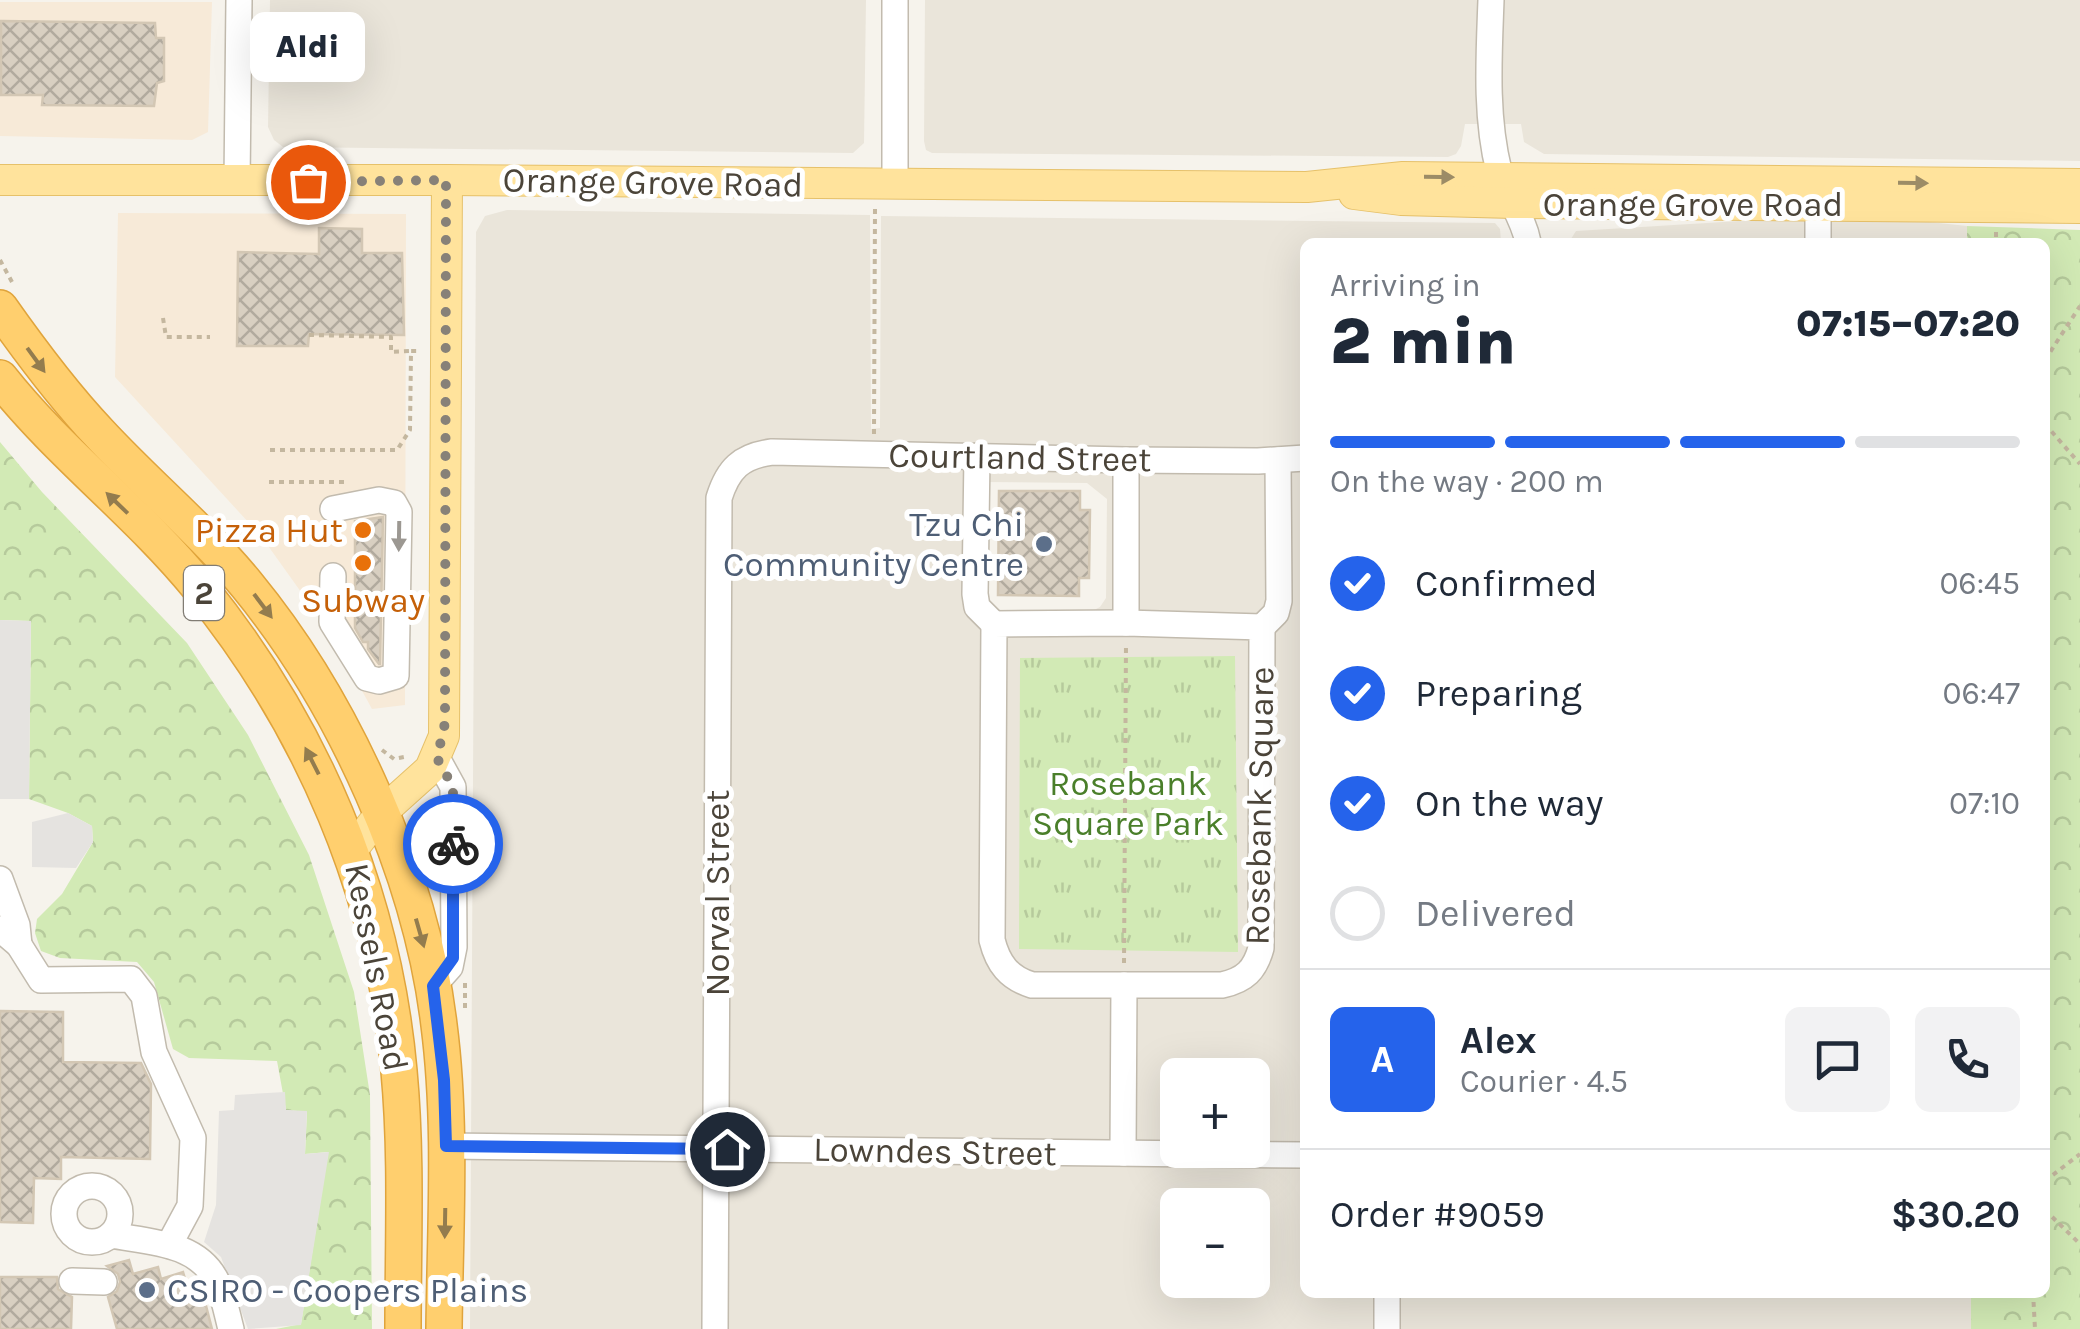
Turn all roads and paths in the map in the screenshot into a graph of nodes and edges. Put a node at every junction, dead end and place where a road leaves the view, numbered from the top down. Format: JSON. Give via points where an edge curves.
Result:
{"nodes":[{"id":1,"x":240,"y":0,"type":"edge"},
{"id":2,"x":896,"y":0,"type":"edge"},
{"id":3,"x":1490,"y":0,"type":"edge"},
{"id":4,"x":0,"y":180,"type":"edge"},
{"id":5,"x":446,"y":180,"type":"junction"},
{"id":6,"x":237,"y":182,"type":"junction"},
{"id":7,"x":2080,"y":184,"type":"edge"},
{"id":8,"x":885,"y":185,"type":"junction"},
{"id":9,"x":1507,"y":190,"type":"junction"},
{"id":10,"x":1818,"y":193,"type":"junction"},
{"id":11,"x":2080,"y":208,"type":"edge"},
{"id":12,"x":1527,"y":238,"type":"edge"},
{"id":13,"x":1818,"y":238,"type":"edge"},
{"id":14,"x":2080,"y":306,"type":"edge"},
{"id":15,"x":0,"y":308,"type":"edge"},
{"id":16,"x":162,"y":318,"type":"dead end"},
{"id":17,"x":309,"y":336,"type":"dead end"},
{"id":18,"x":210,"y":337,"type":"dead end"},
{"id":19,"x":411,"y":351,"type":"junction"},
{"id":20,"x":422,"y":352,"type":"dead end"},
{"id":21,"x":2050,"y":352,"type":"edge"},
{"id":22,"x":0,"y":378,"type":"edge"},
{"id":23,"x":2050,"y":430,"type":"edge"},
{"id":24,"x":270,"y":450,"type":"dead end"},
{"id":25,"x":874,"y":454,"type":"junction"},
{"id":26,"x":977,"y":456,"type":"junction"},
{"id":27,"x":1300,"y":458,"type":"edge"},
{"id":28,"x":1126,"y":460,"type":"junction"},
{"id":29,"x":1278,"y":460,"type":"junction"},
{"id":30,"x":738,"y":462,"type":"joint"},
{"id":31,"x":2080,"y":464,"type":"edge"},
{"id":32,"x":270,"y":482,"type":"dead end"},
{"id":33,"x":345,"y":508,"type":"joint"},
{"id":34,"x":333,"y":576,"type":"dead end"},
{"id":35,"x":1126,"y":623,"type":"junction"},
{"id":36,"x":994,"y":624,"type":"junction"},
{"id":37,"x":1262,"y":628,"type":"junction"},
{"id":38,"x":437,"y":758,"type":"junction"},
{"id":39,"x":380,"y":814,"type":"junction"},
{"id":40,"x":352,"y":850,"type":"junction"},
{"id":41,"x":0,"y":879,"type":"edge"},
{"id":42,"x":9,"y":937,"type":"edge"},
{"id":43,"x":1124,"y":985,"type":"junction"},
{"id":44,"x":433,"y":986,"type":"junction"},
{"id":45,"x":446,"y":1146,"type":"junction"},
{"id":46,"x":715,"y":1149,"type":"junction"},
{"id":47,"x":1123,"y":1153,"type":"junction"},
{"id":48,"x":2080,"y":1154,"type":"edge"},
{"id":49,"x":1300,"y":1155,"type":"edge"},
{"id":50,"x":2050,"y":1177,"type":"edge"},
{"id":51,"x":2050,"y":1215,"type":"edge"},
{"id":52,"x":110,"y":1235,"type":"dead end"},
{"id":53,"x":2080,"y":1244,"type":"edge"},
{"id":54,"x":169,"y":1245,"type":"junction"},
{"id":55,"x":72,"y":1281,"type":"dead end"},
{"id":56,"x":104,"y":1282,"type":"dead end"},
{"id":57,"x":1387,"y":1298,"type":"edge"},
{"id":58,"x":2033,"y":1298,"type":"edge"},
{"id":59,"x":231,"y":1329,"type":"edge"},
{"id":60,"x":404,"y":1329,"type":"edge"},
{"id":61,"x":444,"y":1329,"type":"edge"},
{"id":62,"x":714,"y":1329,"type":"edge"},
{"id":63,"x":1387,"y":1329,"type":"edge"},
{"id":64,"x":2035,"y":1329,"type":"edge"}],
"edges":[{"from":1,"to":6,"type":"street"},
{"from":2,"to":8,"type":"street"},
{"from":3,"to":9,"type":"street","via":[[1491,117]]},
{"from":4,"to":6,"type":"main road","name":"Orange Grove Road"},
{"from":5,"to":6,"type":"main road","name":"Orange Grove Road"},
{"from":5,"to":8,"type":"main road","name":"Orange Grove Road"},
{"from":5,"to":38,"type":"main road","name":"Kessels Road","via":[[445,723]]},
{"from":10,"to":7,"type":"main road","name":"Orange Grove Road","one_way":true},
{"from":8,"to":9,"type":"main road","name":"Orange Grove Road","via":[[1307,187],[1403,177]]},
{"from":8,"to":25,"type":"path"},
{"from":9,"to":10,"type":"main road","name":"Orange Grove Road"},
{"from":9,"to":12,"type":"street"},
{"from":10,"to":11,"type":"main road","name":"Orange Grove Road"},
{"from":10,"to":13,"type":"street"},
{"from":14,"to":21,"type":"path"},
{"from":15,"to":39,"type":"highway","number":"2","one_way":true,"via":[[76,408],[202,533],[270,614],[326,700]]},
{"from":16,"to":18,"type":"path","via":[[166,337]]},
{"from":17,"to":19,"type":"path","via":[[391,337],[391,352]]},
{"from":19,"to":20,"type":"path"},
{"from":19,"to":24,"type":"path","via":[[410,430],[397,450]]},
{"from":40,"to":22,"type":"highway","number":"2","one_way":true,"via":[[309,753],[229,625]]},
{"from":23,"to":31,"type":"path"},
{"from":25,"to":26,"type":"street","name":"Courtland Street"},
{"from":25,"to":30,"type":"street","name":"Courtland Street","via":[[772,452]]},
{"from":26,"to":28,"type":"street","name":"Courtland Street"},
{"from":26,"to":36,"type":"street","name":"Rosebank Square","via":[[974,594],[977,608]]},
{"from":27,"to":29,"type":"street","name":"Courtland Street"},
{"from":28,"to":29,"type":"street","name":"Courtland Street"},
{"from":28,"to":35,"type":"street"},
{"from":29,"to":37,"type":"street","name":"Rosebank Square","via":[[1279,601]]},
{"from":30,"to":46,"type":"street","name":"Norval Street","via":[[719,498]]},
{"from":32,"to":33,"type":"path","via":[[350,482],[358,490]]},
{"from":33,"to":34,"type":"street","one_way":true,"via":[[379,500],[394,502],[399,512],[396,676],[366,678],[332,622]]},
{"from":35,"to":36,"type":"street","name":"Rosebank Square"},
{"from":35,"to":37,"type":"street","name":"Rosebank Square"},
{"from":35,"to":43,"type":"path"},
{"from":36,"to":43,"type":"street","name":"Rosebank Square","via":[[995,954],[1004,969],[1032,985]]},
{"from":37,"to":43,"type":"street","name":"Rosebank Square","via":[[1256,963],[1236,982],[1222,985]]},
{"from":38,"to":39,"type":"main road","name":"Kessels Road"},
{"from":38,"to":44,"type":"street","name":"Kessels Road","via":[[453,787],[454,947],[450,967]]},
{"from":39,"to":40,"type":"main road","name":"Kessels Road"},
{"from":39,"to":44,"type":"highway","number":"2","one_way":true},
{"from":40,"to":60,"type":"highway","name":"Kessels Road","number":"2","via":[[381,952],[400,1070]]},
{"from":41,"to":42,"type":"street","via":[[17,925]]},
{"from":42,"to":54,"type":"street","via":[[41,980],[130,979],[144,996],[154,1052],[193,1138],[190,1206]]},
{"from":43,"to":47,"type":"street"},
{"from":44,"to":45,"type":"highway","name":"Kessels Road","number":"2"},
{"from":45,"to":46,"type":"street","name":"Lowndes Street"},
{"from":45,"to":61,"type":"highway","name":"Kessels Road","number":"2","one_way":true},
{"from":46,"to":47,"type":"street","name":"Lowndes Street"},
{"from":46,"to":62,"type":"street","name":"Norval Street"},
{"from":47,"to":49,"type":"street","name":"Lowndes Street"},
{"from":48,"to":50,"type":"path"},
{"from":51,"to":53,"type":"path"},
{"from":52,"to":54,"type":"street"},
{"from":54,"to":59,"type":"street","via":[[206,1266]]},
{"from":55,"to":56,"type":"street"},
{"from":57,"to":63,"type":"street"},
{"from":58,"to":64,"type":"path"}]}
